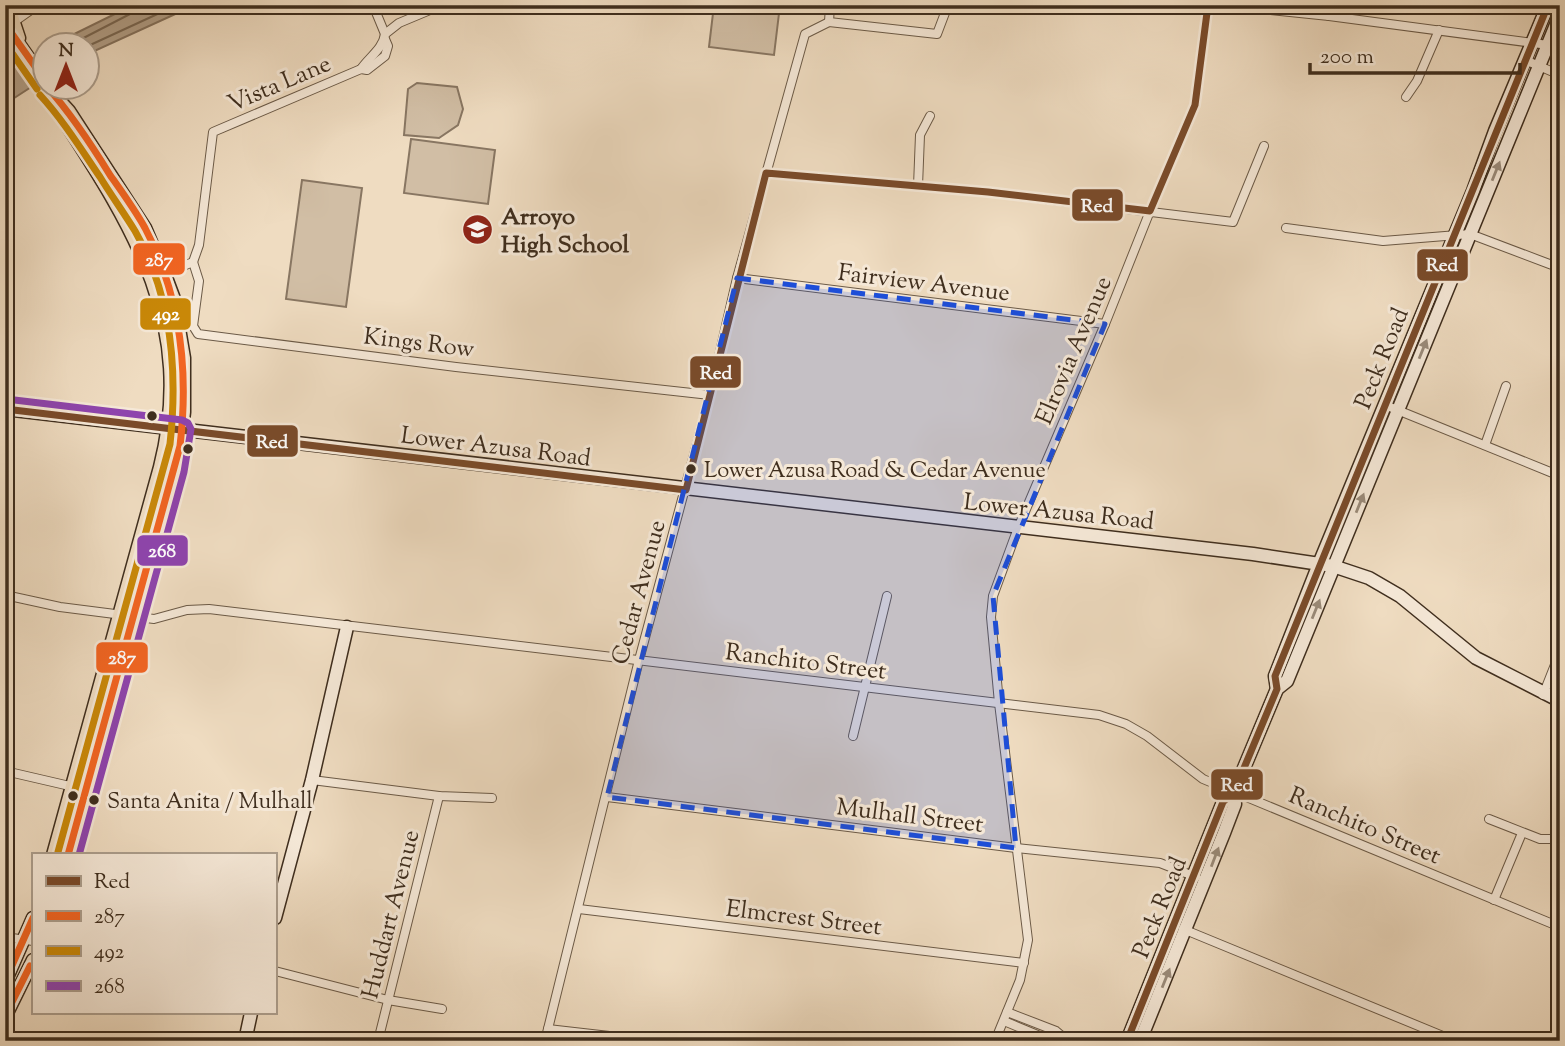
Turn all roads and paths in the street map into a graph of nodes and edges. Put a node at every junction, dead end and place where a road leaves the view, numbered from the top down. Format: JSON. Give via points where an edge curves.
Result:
{"nodes":[{"id":1,"x":8,"y":5,"type":"edge"},
{"id":2,"x":38,"y":5,"type":"edge"},
{"id":3,"x":373,"y":5,"type":"edge"},
{"id":4,"x":442,"y":5,"type":"edge"},
{"id":5,"x":830,"y":5,"type":"edge"},
{"id":6,"x":948,"y":5,"type":"edge"},
{"id":7,"x":1208,"y":5,"type":"edge"},
{"id":8,"x":1223,"y":5,"type":"edge"},
{"id":9,"x":1330,"y":5,"type":"edge"},
{"id":10,"x":1548,"y":5,"type":"edge"},
{"id":11,"x":1560,"y":15,"type":"edge"},
{"id":12,"x":1329,"y":16,"type":"junction"},
{"id":13,"x":829,"y":22,"type":"junction"},
{"id":14,"x":10,"y":23,"type":"edge"},
{"id":15,"x":1439,"y":30,"type":"junction"},
{"id":16,"x":385,"y":37,"type":"junction"},
{"id":17,"x":1533,"y":43,"type":"junction"},
{"id":18,"x":1548,"y":45,"type":"junction"},
{"id":19,"x":1525,"y":60,"type":"junction"},
{"id":20,"x":32,"y":62,"type":"edge"},
{"id":21,"x":1539,"y":66,"type":"junction"},
{"id":22,"x":1560,"y":75,"type":"edge"},
{"id":23,"x":1406,"y":97,"type":"dead end"},
{"id":24,"x":55,"y":102,"type":"edge"},
{"id":25,"x":61,"y":102,"type":"edge"},
{"id":26,"x":930,"y":116,"type":"dead end"},
{"id":27,"x":212,"y":132,"type":"joint"},
{"id":28,"x":1264,"y":146,"type":"dead end"},
{"id":29,"x":766,"y":173,"type":"junction"},
{"id":30,"x":918,"y":186,"type":"junction"},
{"id":31,"x":107,"y":192,"type":"junction"},
{"id":32,"x":1150,"y":211,"type":"junction"},
{"id":33,"x":137,"y":216,"type":"junction"},
{"id":34,"x":1286,"y":228,"type":"dead end"},
{"id":35,"x":1470,"y":234,"type":"junction"},
{"id":36,"x":1454,"y":236,"type":"junction"},
{"id":37,"x":193,"y":262,"type":"junction"},
{"id":38,"x":1560,"y":268,"type":"edge"},
{"id":39,"x":159,"y":277,"type":"junction"},
{"id":40,"x":737,"y":278,"type":"junction"},
{"id":41,"x":1105,"y":324,"type":"junction"},
{"id":42,"x":1506,"y":386,"type":"dead end"},
{"id":43,"x":710,"y":395,"type":"junction"},
{"id":44,"x":1385,"y":405,"type":"junction"},
{"id":45,"x":5,"y":409,"type":"edge"},
{"id":46,"x":1398,"y":411,"type":"junction"},
{"id":47,"x":175,"y":429,"type":"junction"},
{"id":48,"x":1485,"y":445,"type":"junction"},
{"id":49,"x":1560,"y":476,"type":"edge"},
{"id":50,"x":686,"y":490,"type":"junction"},
{"id":51,"x":1018,"y":527,"type":"junction"},
{"id":52,"x":1319,"y":564,"type":"junction"},
{"id":53,"x":1333,"y":566,"type":"junction"},
{"id":54,"x":5,"y":595,"type":"edge"},
{"id":55,"x":887,"y":596,"type":"dead end"},
{"id":56,"x":126,"y":616,"type":"junction"},
{"id":57,"x":347,"y":627,"type":"junction"},
{"id":58,"x":1560,"y":652,"type":"edge"},
{"id":59,"x":639,"y":660,"type":"junction"},
{"id":60,"x":865,"y":688,"type":"junction"},
{"id":61,"x":1277,"y":689,"type":"junction"},
{"id":62,"x":1543,"y":695,"type":"junction"},
{"id":63,"x":1560,"y":701,"type":"edge"},
{"id":64,"x":999,"y":703,"type":"junction"},
{"id":65,"x":853,"y":736,"type":"dead end"},
{"id":66,"x":5,"y":771,"type":"edge"},
{"id":67,"x":312,"y":780,"type":"junction"},
{"id":68,"x":79,"y":788,"type":"junction"},
{"id":69,"x":1234,"y":792,"type":"junction"},
{"id":70,"x":439,"y":796,"type":"junction"},
{"id":71,"x":607,"y":797,"type":"junction"},
{"id":72,"x":492,"y":798,"type":"dead end"},
{"id":73,"x":1489,"y":819,"type":"dead end"},
{"id":74,"x":1522,"y":832,"type":"junction"},
{"id":75,"x":1551,"y":839,"type":"dead end"},
{"id":76,"x":1016,"y":848,"type":"junction"},
{"id":77,"x":54,"y":853,"type":"edge"},
{"id":78,"x":68,"y":853,"type":"edge"},
{"id":79,"x":281,"y":870,"type":"edge"},
{"id":80,"x":1200,"y":879,"type":"junction"},
{"id":81,"x":1494,"y":900,"type":"junction"},
{"id":82,"x":579,"y":909,"type":"junction"},
{"id":83,"x":276,"y":910,"type":"edge"},
{"id":84,"x":32,"y":924,"type":"edge"},
{"id":85,"x":1560,"y":927,"type":"edge"},
{"id":86,"x":1180,"y":928,"type":"junction"},
{"id":87,"x":5,"y":937,"type":"edge"},
{"id":88,"x":29,"y":941,"type":"edge"},
{"id":89,"x":32,"y":962,"type":"edge"},
{"id":90,"x":1024,"y":963,"type":"junction"},
{"id":91,"x":276,"y":971,"type":"edge"},
{"id":92,"x":5,"y":982,"type":"edge"},
{"id":93,"x":388,"y":1000,"type":"junction"},
{"id":94,"x":443,"y":1009,"type":"dead end"},
{"id":95,"x":251,"y":1014,"type":"edge"},
{"id":96,"x":5,"y":1017,"type":"edge"},
{"id":97,"x":1006,"y":1017,"type":"junction"},
{"id":98,"x":548,"y":1029,"type":"junction"},
{"id":99,"x":1065,"y":1040,"type":"edge"},
{"id":100,"x":245,"y":1041,"type":"edge"},
{"id":101,"x":378,"y":1041,"type":"edge"},
{"id":102,"x":545,"y":1041,"type":"edge"},
{"id":103,"x":653,"y":1041,"type":"edge"},
{"id":104,"x":995,"y":1041,"type":"edge"},
{"id":105,"x":1052,"y":1041,"type":"edge"},
{"id":106,"x":1127,"y":1041,"type":"edge"},
{"id":107,"x":1140,"y":1041,"type":"edge"},
{"id":108,"x":1455,"y":1041,"type":"edge"}],
"edges":[{"from":1,"to":14,"type":"main road"},
{"from":2,"to":14,"type":"street"},
{"from":3,"to":16,"type":"street"},
{"from":4,"to":16,"type":"street","via":[[399,23]]},
{"from":5,"to":13,"type":"street"},
{"from":6,"to":13,"type":"street","via":[[937,34]]},
{"from":7,"to":32,"type":"street","name":"Elrovia Avenue","via":[[1195,105]]},
{"from":8,"to":12,"type":"street"},
{"from":9,"to":12,"type":"street"},
{"from":10,"to":17,"type":"main road","name":"Peck Road"},
{"from":11,"to":18,"type":"main road","name":"Peck Road"},
{"from":12,"to":15,"type":"street"},
{"from":13,"to":29,"type":"street","name":"Cedar Avenue","via":[[805,34]]},
{"from":14,"to":20,"type":"main road"},
{"from":15,"to":17,"type":"street"},
{"from":15,"to":23,"type":"street"},
{"from":16,"to":27,"type":"street","name":"Vista Lane","via":[[385,56],[367,70]]},
{"from":17,"to":18,"type":"street"},
{"from":17,"to":19,"type":"main road","name":"Peck Road"},
{"from":18,"to":21,"type":"main road","name":"Peck Road"},
{"from":19,"to":21,"type":"street"},
{"from":19,"to":36,"type":"main road","name":"Peck Road"},
{"from":21,"to":22,"type":"street"},
{"from":35,"to":21,"type":"main road","name":"Peck Road","one_way":true},
{"from":24,"to":31,"type":"main road"},
{"from":25,"to":33,"type":"main road"},
{"from":26,"to":30,"type":"street","via":[[920,135]]},
{"from":27,"to":37,"type":"street","name":"Kings Row"},
{"from":28,"to":32,"type":"street","via":[[1233,222]]},
{"from":29,"to":30,"type":"street"},
{"from":29,"to":40,"type":"street","name":"Cedar Avenue"},
{"from":30,"to":32,"type":"street"},
{"from":31,"to":33,"type":"main road","via":[[117,195]]},
{"from":31,"to":39,"type":"main road"},
{"from":32,"to":41,"type":"street","name":"Elrovia Avenue"},
{"from":33,"to":39,"type":"main road","via":[[155,249]]},
{"from":34,"to":36,"type":"street","via":[[1383,241]]},
{"from":35,"to":36,"type":"street"},
{"from":35,"to":38,"type":"street"},
{"from":46,"to":35,"type":"main road","name":"Peck Road","one_way":true},
{"from":36,"to":44,"type":"main road","name":"Peck Road"},
{"from":37,"to":39,"type":"street"},
{"from":37,"to":43,"type":"street","name":"Kings Row","via":[[199,281],[193,326],[198,334]]},
{"from":39,"to":47,"type":"main road"},
{"from":40,"to":41,"type":"street","name":"Fairview Avenue"},
{"from":40,"to":43,"type":"street","name":"Cedar Avenue"},
{"from":41,"to":51,"type":"street","name":"Elrovia Avenue"},
{"from":42,"to":48,"type":"street"},
{"from":43,"to":50,"type":"street","name":"Cedar Avenue"},
{"from":44,"to":46,"type":"street"},
{"from":44,"to":52,"type":"main road","name":"Peck Road"},
{"from":45,"to":47,"type":"main road","name":"Lower Azusa Road"},
{"from":46,"to":48,"type":"street"},
{"from":53,"to":46,"type":"main road","name":"Peck Road","one_way":true},
{"from":47,"to":50,"type":"main road","name":"Lower Azusa Road"},
{"from":47,"to":56,"type":"main road","via":[[160,467]]},
{"from":48,"to":49,"type":"street"},
{"from":50,"to":51,"type":"main road","name":"Lower Azusa Road"},
{"from":50,"to":59,"type":"street","name":"Cedar Avenue"},
{"from":51,"to":52,"type":"main road","name":"Lower Azusa Road"},
{"from":51,"to":64,"type":"street","name":"Elrovia Avenue","via":[[993,596]]},
{"from":52,"to":53,"type":"main road","name":"Lower Azusa Road"},
{"from":52,"to":61,"type":"main road","name":"Peck Road","via":[[1275,676]]},
{"from":61,"to":53,"type":"main road","name":"Peck Road","one_way":true,"via":[[1287,681]]},
{"from":53,"to":62,"type":"main road","name":"Lower Azusa Road","via":[[1369,578],[1399,596],[1476,658]]},
{"from":54,"to":56,"type":"street","name":"Ranchito Street"},
{"from":55,"to":60,"type":"street"},
{"from":56,"to":57,"type":"street","name":"Ranchito Street","via":[[155,619],[209,609]]},
{"from":56,"to":68,"type":"main road"},
{"from":57,"to":59,"type":"street","name":"Ranchito Street"},
{"from":57,"to":67,"type":"main road"},
{"from":58,"to":62,"type":"street"},
{"from":59,"to":60,"type":"street","name":"Ranchito Street"},
{"from":59,"to":71,"type":"street","name":"Cedar Avenue"},
{"from":60,"to":64,"type":"street","name":"Ranchito Street"},
{"from":60,"to":65,"type":"street"},
{"from":61,"to":69,"type":"main road","name":"Peck Road"},
{"from":62,"to":63,"type":"main road","name":"Lower Azusa Road"},
{"from":64,"to":69,"type":"street","name":"Ranchito Street","via":[[1098,715],[1126,724],[1203,779]]},
{"from":64,"to":76,"type":"street","name":"Elrovia Avenue"},
{"from":66,"to":68,"type":"street"},
{"from":67,"to":70,"type":"street"},
{"from":67,"to":79,"type":"main road"},
{"from":68,"to":77,"type":"main road"},
{"from":68,"to":78,"type":"main road"},
{"from":69,"to":80,"type":"main road","name":"Peck Road","via":[[1235,804]]},
{"from":69,"to":81,"type":"street","name":"Ranchito Street"},
{"from":70,"to":72,"type":"street"},
{"from":70,"to":93,"type":"street","name":"Huddart Avenue"},
{"from":71,"to":76,"type":"street","name":"Mulhall Street"},
{"from":71,"to":82,"type":"street","name":"Cedar Avenue"},
{"from":73,"to":74,"type":"street"},
{"from":74,"to":75,"type":"street"},
{"from":74,"to":81,"type":"street"},
{"from":76,"to":80,"type":"street","name":"Mulhall Street","via":[[1160,863]]},
{"from":76,"to":90,"type":"street","name":"Elrovia Avenue","via":[[1028,940]]},
{"from":79,"to":83,"type":"main road"},
{"from":80,"to":86,"type":"main road","name":"Peck Road"},
{"from":81,"to":85,"type":"street","name":"Ranchito Street"},
{"from":82,"to":90,"type":"street","name":"Elmcrest Street"},
{"from":82,"to":98,"type":"street","name":"Cedar Avenue"},
{"from":84,"to":88,"type":"main road"},
{"from":86,"to":106,"type":"main road","name":"Peck Road"},
{"from":107,"to":86,"type":"main road","name":"Peck Road","one_way":true},
{"from":86,"to":108,"type":"street"},
{"from":87,"to":88,"type":"street"},
{"from":88,"to":92,"type":"main road"},
{"from":89,"to":96,"type":"main road"},
{"from":90,"to":97,"type":"street","name":"Elrovia Avenue"},
{"from":91,"to":93,"type":"street"},
{"from":93,"to":94,"type":"street"},
{"from":93,"to":101,"type":"street","name":"Huddart Avenue"},
{"from":95,"to":100,"type":"main road"},
{"from":97,"to":99,"type":"street","via":[[1056,1031]]},
{"from":97,"to":104,"type":"street","name":"Elrovia Avenue"},
{"from":97,"to":105,"type":"street"},
{"from":98,"to":102,"type":"street","name":"Cedar Avenue"},
{"from":98,"to":103,"type":"street"},
{"from":99,"to":105,"type":"street"}]}
